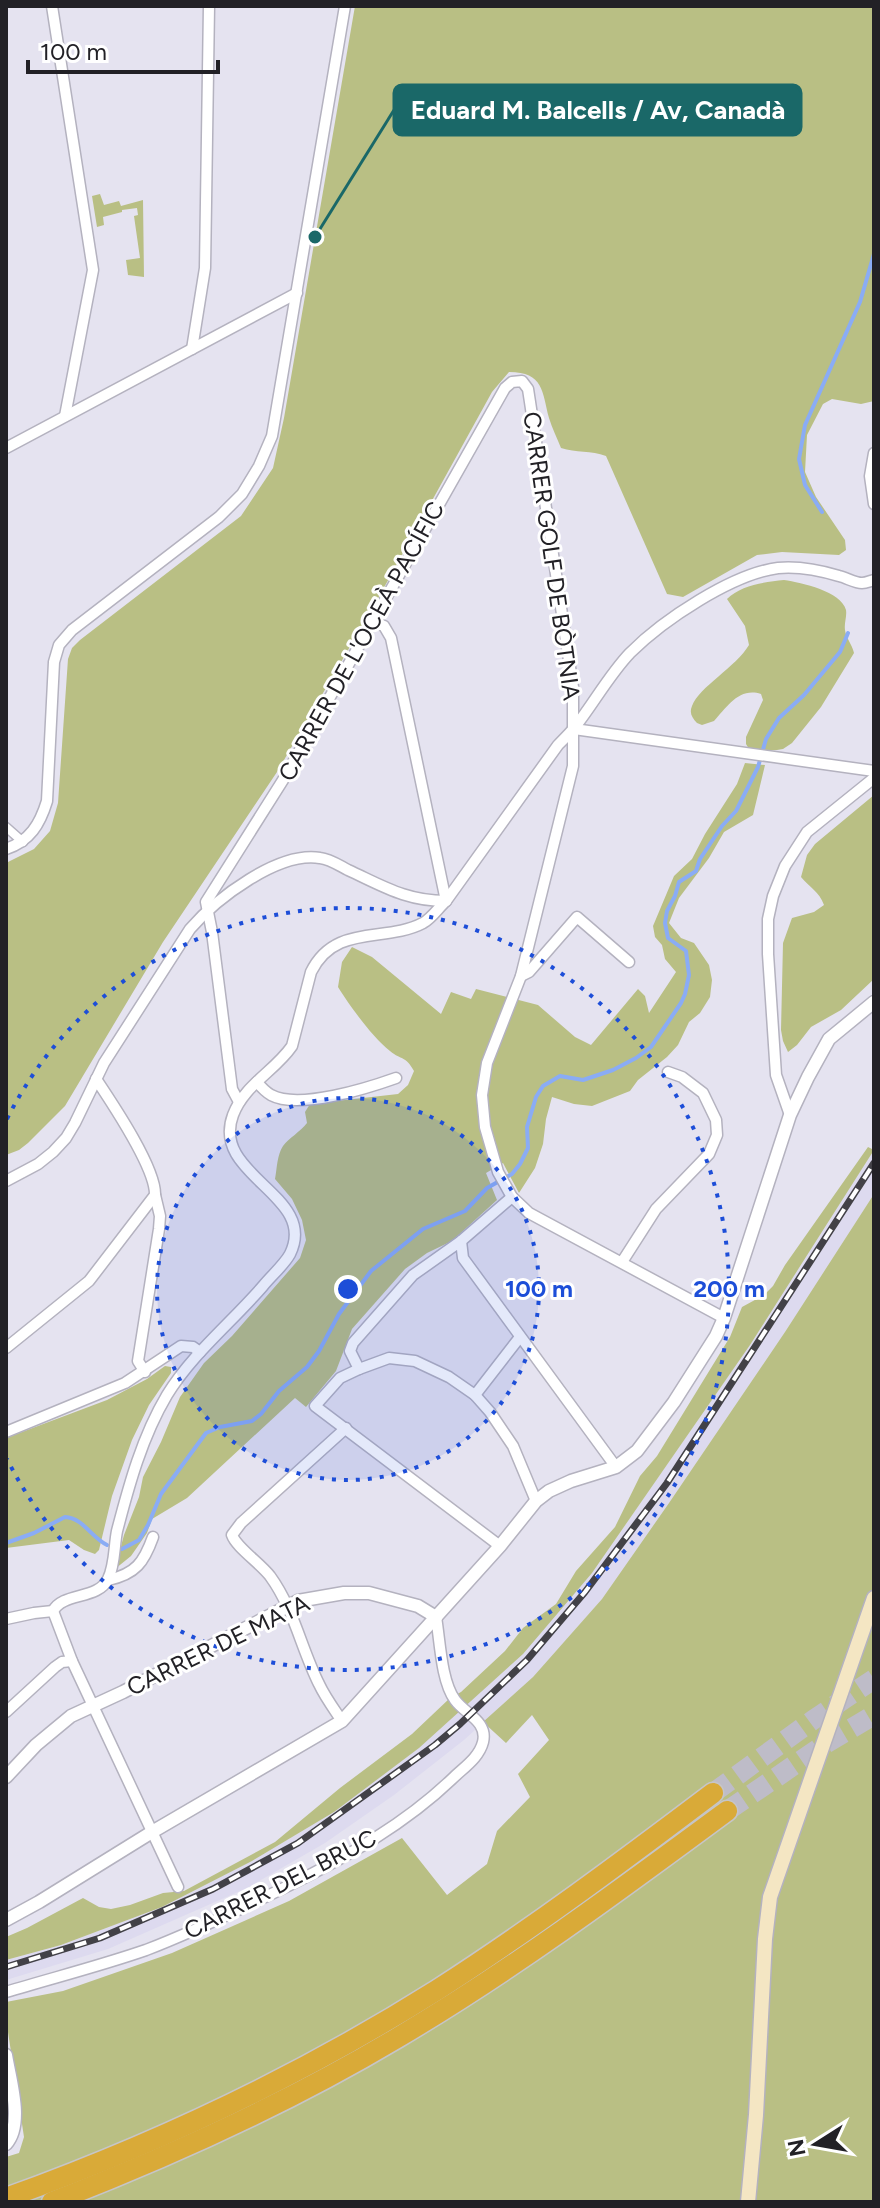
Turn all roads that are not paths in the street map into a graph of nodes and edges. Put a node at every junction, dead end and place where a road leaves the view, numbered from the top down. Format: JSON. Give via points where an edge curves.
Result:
{"nodes":[{"id":1,"x":52,"y":6,"type":"edge"},
{"id":2,"x":209,"y":6,"type":"edge"},
{"id":3,"x":345,"y":6,"type":"edge"},
{"id":4,"x":297,"y":293,"type":"junction"},
{"id":5,"x":192,"y":349,"type":"junction"},
{"id":6,"x":524,"y":383,"type":"joint"},
{"id":7,"x":65,"y":416,"type":"junction"},
{"id":8,"x":6,"y":448,"type":"edge"},
{"id":9,"x":874,"y":453,"type":"edge"},
{"id":10,"x":874,"y":504,"type":"edge"},
{"id":11,"x":874,"y":580,"type":"edge"},
{"id":12,"x":373,"y":622,"type":"junction"},
{"id":13,"x":574,"y":729,"type":"junction"},
{"id":14,"x":874,"y":771,"type":"edge"},
{"id":15,"x":874,"y":778,"type":"edge"},
{"id":16,"x":6,"y":827,"type":"edge"},
{"id":17,"x":23,"y":842,"type":"junction"},
{"id":18,"x":6,"y":849,"type":"edge"},
{"id":19,"x":446,"y":901,"type":"junction"},
{"id":20,"x":206,"y":912,"type":"junction"},
{"id":21,"x":629,"y":962,"type":"dead end"},
{"id":22,"x":521,"y":976,"type":"junction"},
{"id":23,"x":874,"y":1002,"type":"edge"},
{"id":24,"x":668,"y":1072,"type":"dead end"},
{"id":25,"x":396,"y":1078,"type":"dead end"},
{"id":26,"x":96,"y":1079,"type":"junction"},
{"id":27,"x":257,"y":1082,"type":"junction"},
{"id":28,"x":239,"y":1102,"type":"junction"},
{"id":29,"x":790,"y":1115,"type":"junction"},
{"id":30,"x":6,"y":1181,"type":"edge"},
{"id":31,"x":155,"y":1195,"type":"junction"},
{"id":32,"x":512,"y":1197,"type":"junction"},
{"id":33,"x":461,"y":1241,"type":"junction"},
{"id":34,"x":622,"y":1262,"type":"junction"},
{"id":35,"x":724,"y":1318,"type":"junction"},
{"id":36,"x":520,"y":1337,"type":"junction"},
{"id":37,"x":6,"y":1348,"type":"edge"},
{"id":38,"x":200,"y":1352,"type":"junction"},
{"id":39,"x":359,"y":1369,"type":"junction"},
{"id":40,"x":145,"y":1372,"type":"junction"},
{"id":41,"x":475,"y":1395,"type":"junction"},
{"id":42,"x":346,"y":1428,"type":"junction"},
{"id":43,"x":6,"y":1432,"type":"edge"},
{"id":44,"x":616,"y":1467,"type":"junction"},
{"id":45,"x":536,"y":1501,"type":"junction"},
{"id":46,"x":153,"y":1537,"type":"dead end"},
{"id":47,"x":500,"y":1546,"type":"junction"},
{"id":48,"x":108,"y":1580,"type":"junction"},
{"id":49,"x":874,"y":1598,"type":"edge"},
{"id":50,"x":289,"y":1605,"type":"junction"},
{"id":51,"x":53,"y":1611,"type":"junction"},
{"id":52,"x":436,"y":1617,"type":"junction"},
{"id":53,"x":6,"y":1619,"type":"edge"},
{"id":54,"x":72,"y":1661,"type":"junction"},
{"id":55,"x":94,"y":1706,"type":"junction"},
{"id":56,"x":6,"y":1712,"type":"edge"},
{"id":57,"x":342,"y":1721,"type":"junction"},
{"id":58,"x":6,"y":1777,"type":"edge"},
{"id":59,"x":713,"y":1793,"type":"tunnel mouth"},
{"id":60,"x":727,"y":1811,"type":"tunnel mouth"},
{"id":61,"x":152,"y":1832,"type":"junction"},
{"id":62,"x":178,"y":1887,"type":"dead end"},
{"id":63,"x":6,"y":1920,"type":"edge"},
{"id":64,"x":6,"y":1992,"type":"edge"},
{"id":65,"x":6,"y":2055,"type":"edge"},
{"id":66,"x":6,"y":2144,"type":"edge"},
{"id":67,"x":6,"y":2198,"type":"edge"},
{"id":68,"x":52,"y":2202,"type":"edge"},
{"id":69,"x":748,"y":2202,"type":"edge"}],
"edges":[{"from":1,"to":7,"type":"street","via":[[93,270]]},
{"from":2,"to":5,"type":"street","via":[[205,268]]},
{"from":3,"to":4,"type":"street"},
{"from":4,"to":5,"type":"street"},
{"from":4,"to":17,"type":"street","via":[[272,436],[242,494],[59,645],[47,801],[40,821]]},
{"from":5,"to":7,"type":"street"},
{"from":6,"to":12,"type":"street","name":"CARRER DE L'OCEÀ PACÍFIC","via":[[512,382],[505,388]]},
{"from":6,"to":13,"type":"street","name":"CARRER GOLF DE BÒTNIA","via":[[573,687]]},
{"from":7,"to":8,"type":"street"},
{"from":9,"to":10,"type":"street"},
{"from":11,"to":13,"type":"street","via":[[861,584],[812,569],[787,568],[737,581],[680,613],[629,654]]},
{"from":12,"to":19,"type":"street","via":[[384,626],[391,638]]},
{"from":12,"to":20,"type":"street","name":"CARRER DE L'OCEÀ PACÍFIC","via":[[206,902]]},
{"from":13,"to":14,"type":"street"},
{"from":13,"to":19,"type":"street"},
{"from":13,"to":22,"type":"street","name":"CARRER GOLF DE BÒTNIA","via":[[573,766]]},
{"from":15,"to":29,"type":"street","via":[[807,832],[773,896],[768,954],[776,1075]]},
{"from":16,"to":17,"type":"street"},
{"from":17,"to":18,"type":"street"},
{"from":19,"to":20,"type":"street","via":[[394,893],[321,858],[272,867]]},
{"from":19,"to":27,"type":"street","via":[[424,923],[339,943],[322,956],[311,972],[292,1046]]},
{"from":20,"to":26,"type":"street","via":[[190,929]]},
{"from":20,"to":28,"type":"street","via":[[232,1089]]},
{"from":21,"to":22,"type":"street","via":[[577,917]]},
{"from":22,"to":32,"type":"street","name":"CARRER GOLF DE BÒTNIA","via":[[483,1080],[485,1127],[498,1172]]},
{"from":23,"to":29,"type":"street","via":[[829,1039]]},
{"from":24,"to":34,"type":"street","via":[[703,1093],[717,1135],[709,1154],[656,1209]]},
{"from":25,"to":27,"type":"street","via":[[352,1092],[294,1099],[269,1094]]},
{"from":26,"to":30,"type":"street","via":[[66,1138],[38,1164]]},
{"from":26,"to":31,"type":"street","via":[[153,1176]]},
{"from":27,"to":28,"type":"street"},
{"from":28,"to":38,"type":"street","via":[[231,1119],[236,1156],[292,1215],[296,1234],[289,1255]]},
{"from":29,"to":35,"type":"street"},
{"from":31,"to":37,"type":"street","via":[[89,1281]]},
{"from":31,"to":40,"type":"street","via":[[159,1229],[138,1361]]},
{"from":32,"to":33,"type":"street"},
{"from":32,"to":34,"type":"street","name":"CARRER GOLF DE BÒTNIA","via":[[541,1220]]},
{"from":33,"to":36,"type":"street","via":[[463,1258]]},
{"from":33,"to":39,"type":"street","via":[[413,1275],[353,1343],[350,1351]]},
{"from":34,"to":35,"type":"street","name":"CARRER GOLF DE BÒTNIA"},
{"from":35,"to":44,"type":"street","via":[[674,1402],[637,1451]]},
{"from":36,"to":41,"type":"street"},
{"from":36,"to":44,"type":"street"},
{"from":38,"to":40,"type":"street","via":[[181,1346]]},
{"from":38,"to":48,"type":"street","via":[[168,1393],[146,1437]]},
{"from":39,"to":41,"type":"street","via":[[389,1358],[415,1361]]},
{"from":39,"to":42,"type":"street","via":[[340,1378],[315,1406]]},
{"from":40,"to":43,"type":"street"},
{"from":41,"to":45,"type":"street","via":[[513,1446]]},
{"from":42,"to":47,"type":"street"},
{"from":42,"to":50,"type":"street","via":[[232,1533]]},
{"from":44,"to":45,"type":"street","via":[[571,1481]]},
{"from":45,"to":47,"type":"street"},
{"from":46,"to":48,"type":"street","via":[[141,1564]]},
{"from":47,"to":52,"type":"street"},
{"from":48,"to":51,"type":"street"},
{"from":49,"to":69,"type":"main road","via":[[770,1897]]},
{"from":50,"to":52,"type":"street","name":"CARRER DE MATA","via":[[319,1596],[369,1593],[418,1606]]},
{"from":50,"to":55,"type":"street","name":"CARRER DE MATA"},
{"from":50,"to":57,"type":"street","via":[[319,1686]]},
{"from":51,"to":53,"type":"street"},
{"from":51,"to":54,"type":"street"},
{"from":52,"to":57,"type":"street"},
{"from":52,"to":64,"type":"street","name":"CARRER DEL BRUC","via":[[449,1691],[484,1734],[477,1755],[440,1791],[329,1865],[227,1915],[145,1950]]},
{"from":54,"to":55,"type":"street"},
{"from":54,"to":56,"type":"street","via":[[55,1667]]},
{"from":55,"to":58,"type":"street","name":"CARRER DE MATA","via":[[61,1724]]},
{"from":55,"to":61,"type":"street"},
{"from":57,"to":61,"type":"street"},
{"from":59,"to":67,"type":"highway","via":[[490,1955],[363,2033],[154,2139]]},
{"from":60,"to":68,"type":"highway","via":[[550,1940],[394,2040],[247,2119]]},
{"from":61,"to":62,"type":"street"},
{"from":61,"to":63,"type":"street"},
{"from":65,"to":66,"type":"street","via":[[16,2121]]}]}
